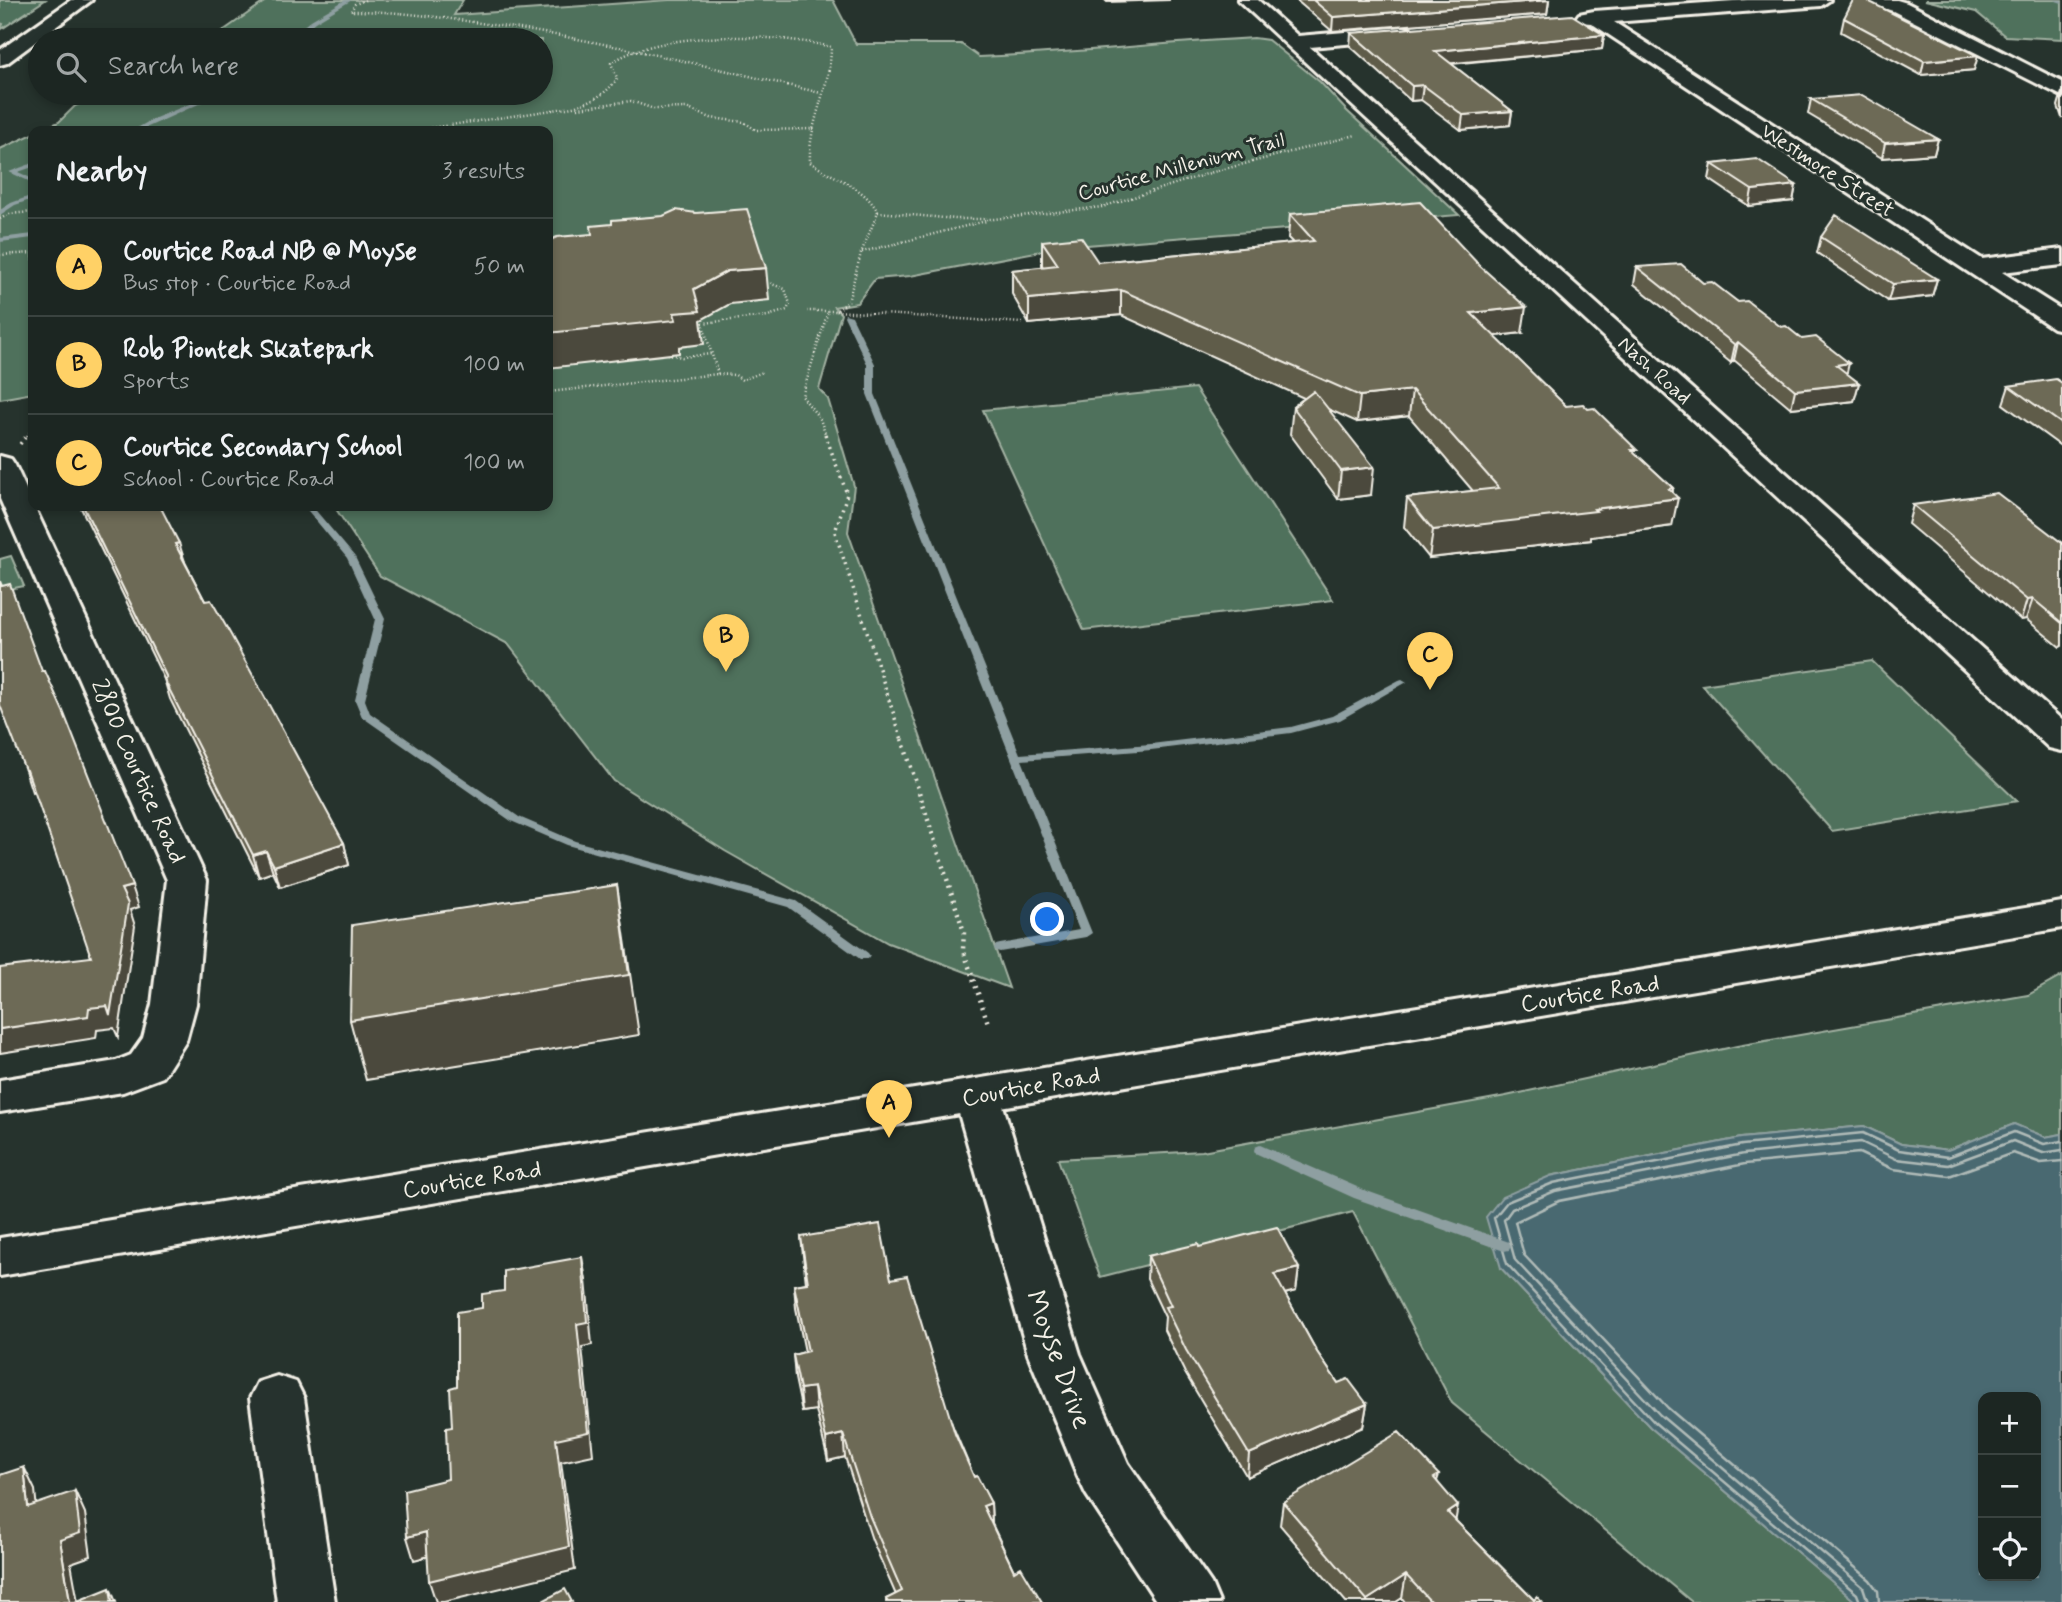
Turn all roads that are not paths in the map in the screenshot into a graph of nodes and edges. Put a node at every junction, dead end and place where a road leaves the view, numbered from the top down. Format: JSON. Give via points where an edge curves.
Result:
{"nodes":[{"id":1,"x":83,"y":0,"type":"edge"},
{"id":2,"x":1247,"y":0,"type":"edge"},
{"id":3,"x":1821,"y":0,"type":"edge"},
{"id":4,"x":1877,"y":0,"type":"edge"},
{"id":5,"x":1594,"y":17,"type":"junction"},
{"id":6,"x":1563,"y":20,"type":"edge"},
{"id":7,"x":44,"y":28,"type":"edge"},
{"id":8,"x":1429,"y":31,"type":"edge"},
{"id":9,"x":28,"y":39,"type":"edge"},
{"id":10,"x":1294,"y":42,"type":"junction"},
{"id":11,"x":0,"y":59,"type":"edge"},
{"id":12,"x":2062,"y":90,"type":"edge"},
{"id":13,"x":2062,"y":257,"type":"edge"},
{"id":14,"x":1976,"y":267,"type":"junction"},
{"id":15,"x":2062,"y":322,"type":"edge"},
{"id":16,"x":0,"y":465,"type":"edge"},
{"id":17,"x":2062,"y":740,"type":"edge"},
{"id":18,"x":2062,"y":915,"type":"edge"},
{"id":19,"x":0,"y":1096,"type":"edge"},
{"id":20,"x":977,"y":1096,"type":"junction"},
{"id":21,"x":0,"y":1257,"type":"edge"},
{"id":22,"x":277,"y":1398,"type":"dead end"},
{"id":23,"x":306,"y":1602,"type":"edge"},
{"id":24,"x":1190,"y":1602,"type":"edge"}],
"edges":[{"from":1,"to":7,"type":"street"},
{"from":2,"to":10,"type":"street","name":"Nash Road"},
{"from":3,"to":5,"type":"street"},
{"from":4,"to":12,"type":"street","via":[[1900,7]]},
{"from":5,"to":6,"type":"street"},
{"from":5,"to":14,"type":"street","name":"Westmore Street"},
{"from":8,"to":10,"type":"street"},
{"from":9,"to":11,"type":"street"},
{"from":10,"to":17,"type":"street","name":"Nash Road"},
{"from":13,"to":14,"type":"street"},
{"from":14,"to":15,"type":"street","name":"Westmore Street"},
{"from":16,"to":19,"type":"street","name":"2800 Courtice Road","via":[[187,880],[174,1004],[164,1041],[147,1066],[123,1076]]},
{"from":18,"to":20,"type":"street","name":"Courtice Road"},
{"from":20,"to":21,"type":"street","name":"Courtice Road"},
{"from":20,"to":24,"type":"street","name":"Moyse Drive","via":[[1069,1391],[1106,1477]]},
{"from":22,"to":23,"type":"street"}]}
